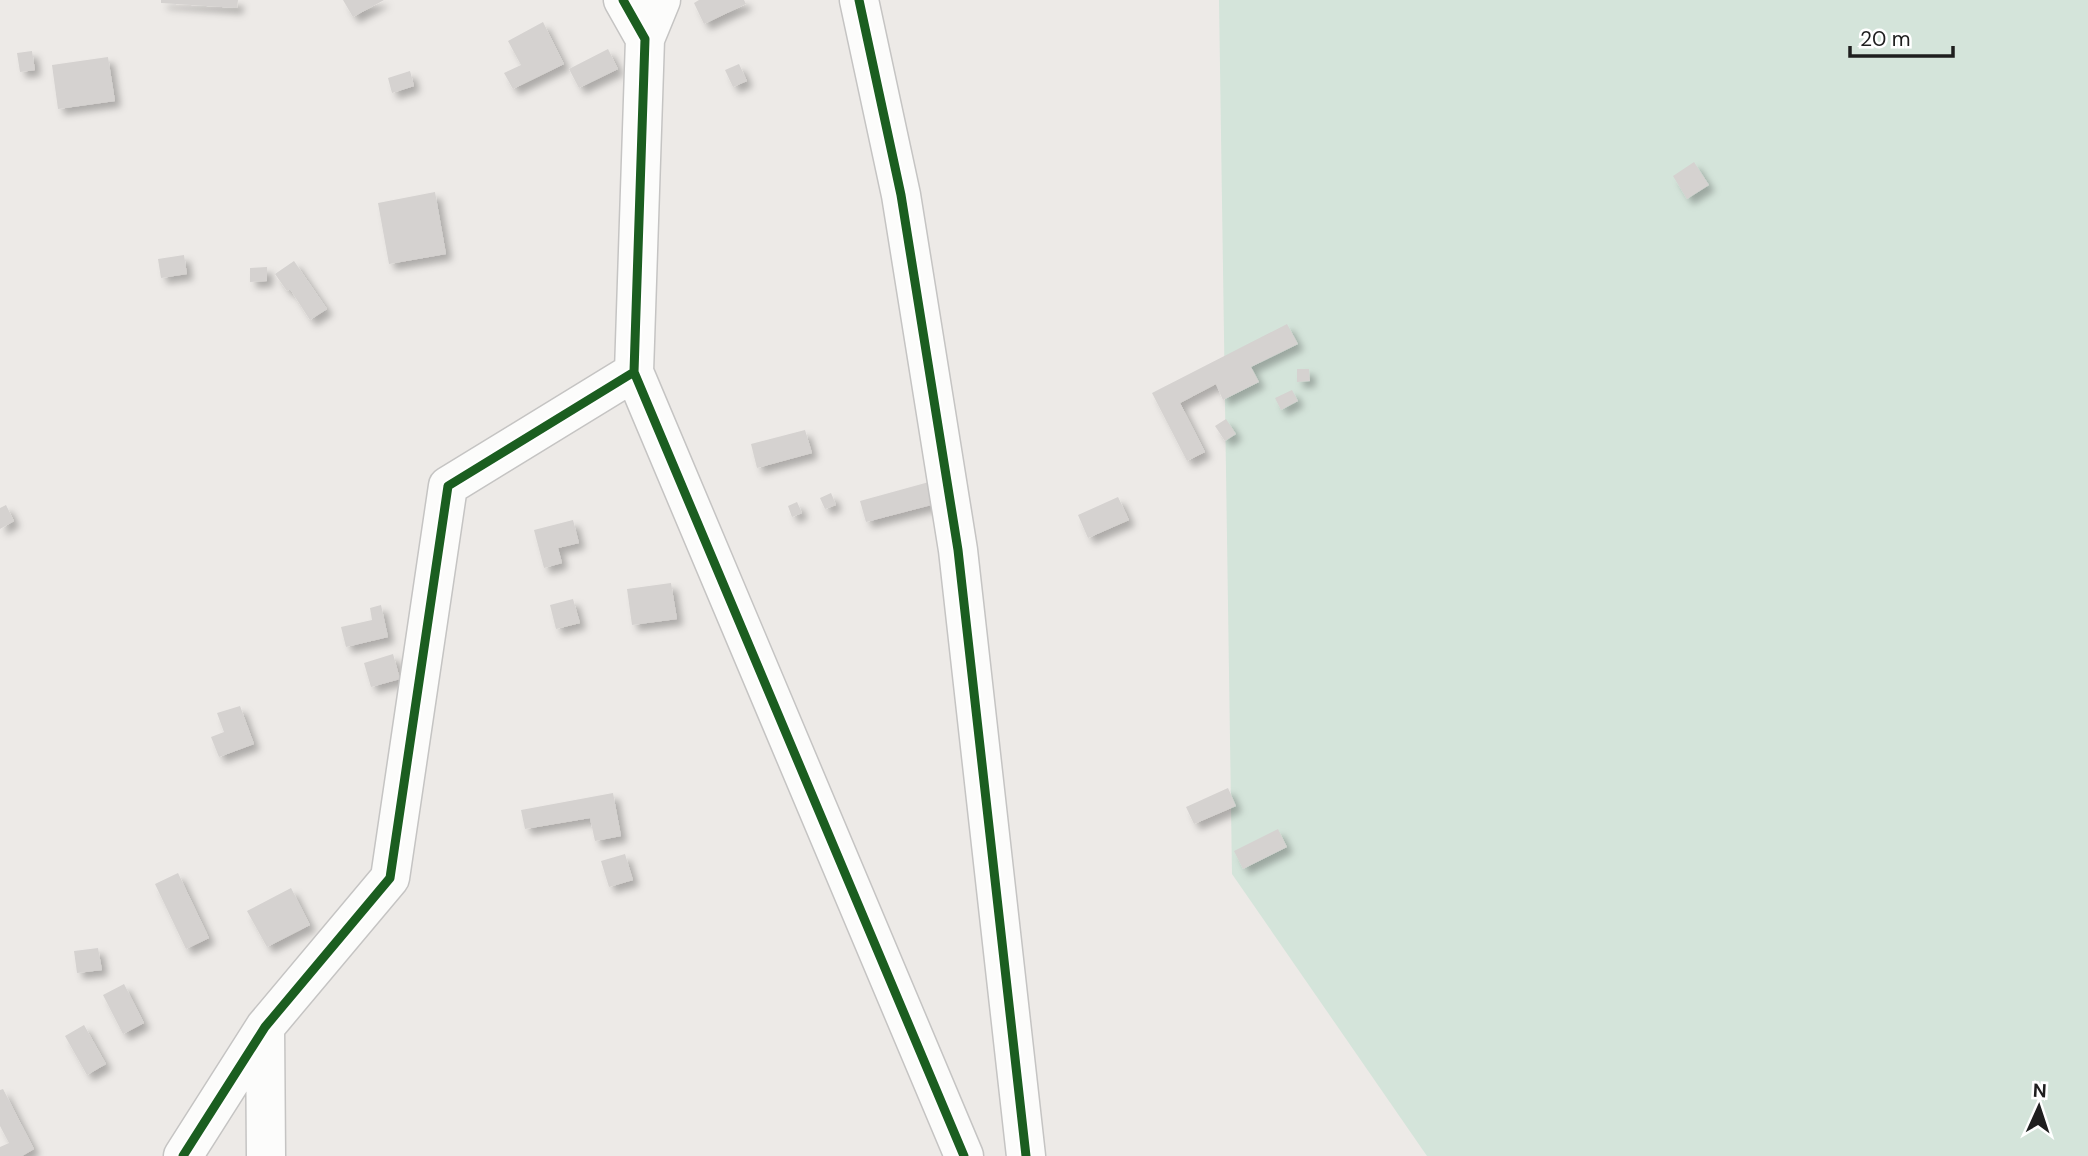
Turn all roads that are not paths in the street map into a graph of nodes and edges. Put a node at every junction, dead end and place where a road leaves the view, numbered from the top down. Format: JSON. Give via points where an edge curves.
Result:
{"nodes":[{"id":1,"x":623,"y":0,"type":"edge"},
{"id":2,"x":661,"y":0,"type":"edge"},
{"id":3,"x":859,"y":0,"type":"edge"},
{"id":4,"x":645,"y":39,"type":"junction"},
{"id":5,"x":634,"y":372,"type":"junction"},
{"id":6,"x":265,"y":1027,"type":"junction"},
{"id":7,"x":183,"y":1156,"type":"edge"},
{"id":8,"x":266,"y":1156,"type":"edge"},
{"id":9,"x":964,"y":1156,"type":"edge"},
{"id":10,"x":1026,"y":1156,"type":"edge"}],
"edges":[{"from":1,"to":4,"type":"street"},
{"from":2,"to":4,"type":"street"},
{"from":3,"to":10,"type":"street","via":[[901,195],[958,550]]},
{"from":4,"to":5,"type":"street"},
{"from":5,"to":6,"type":"street","via":[[448,486],[390,878]]},
{"from":5,"to":9,"type":"street"},
{"from":6,"to":7,"type":"street"},
{"from":6,"to":8,"type":"street"}]}
